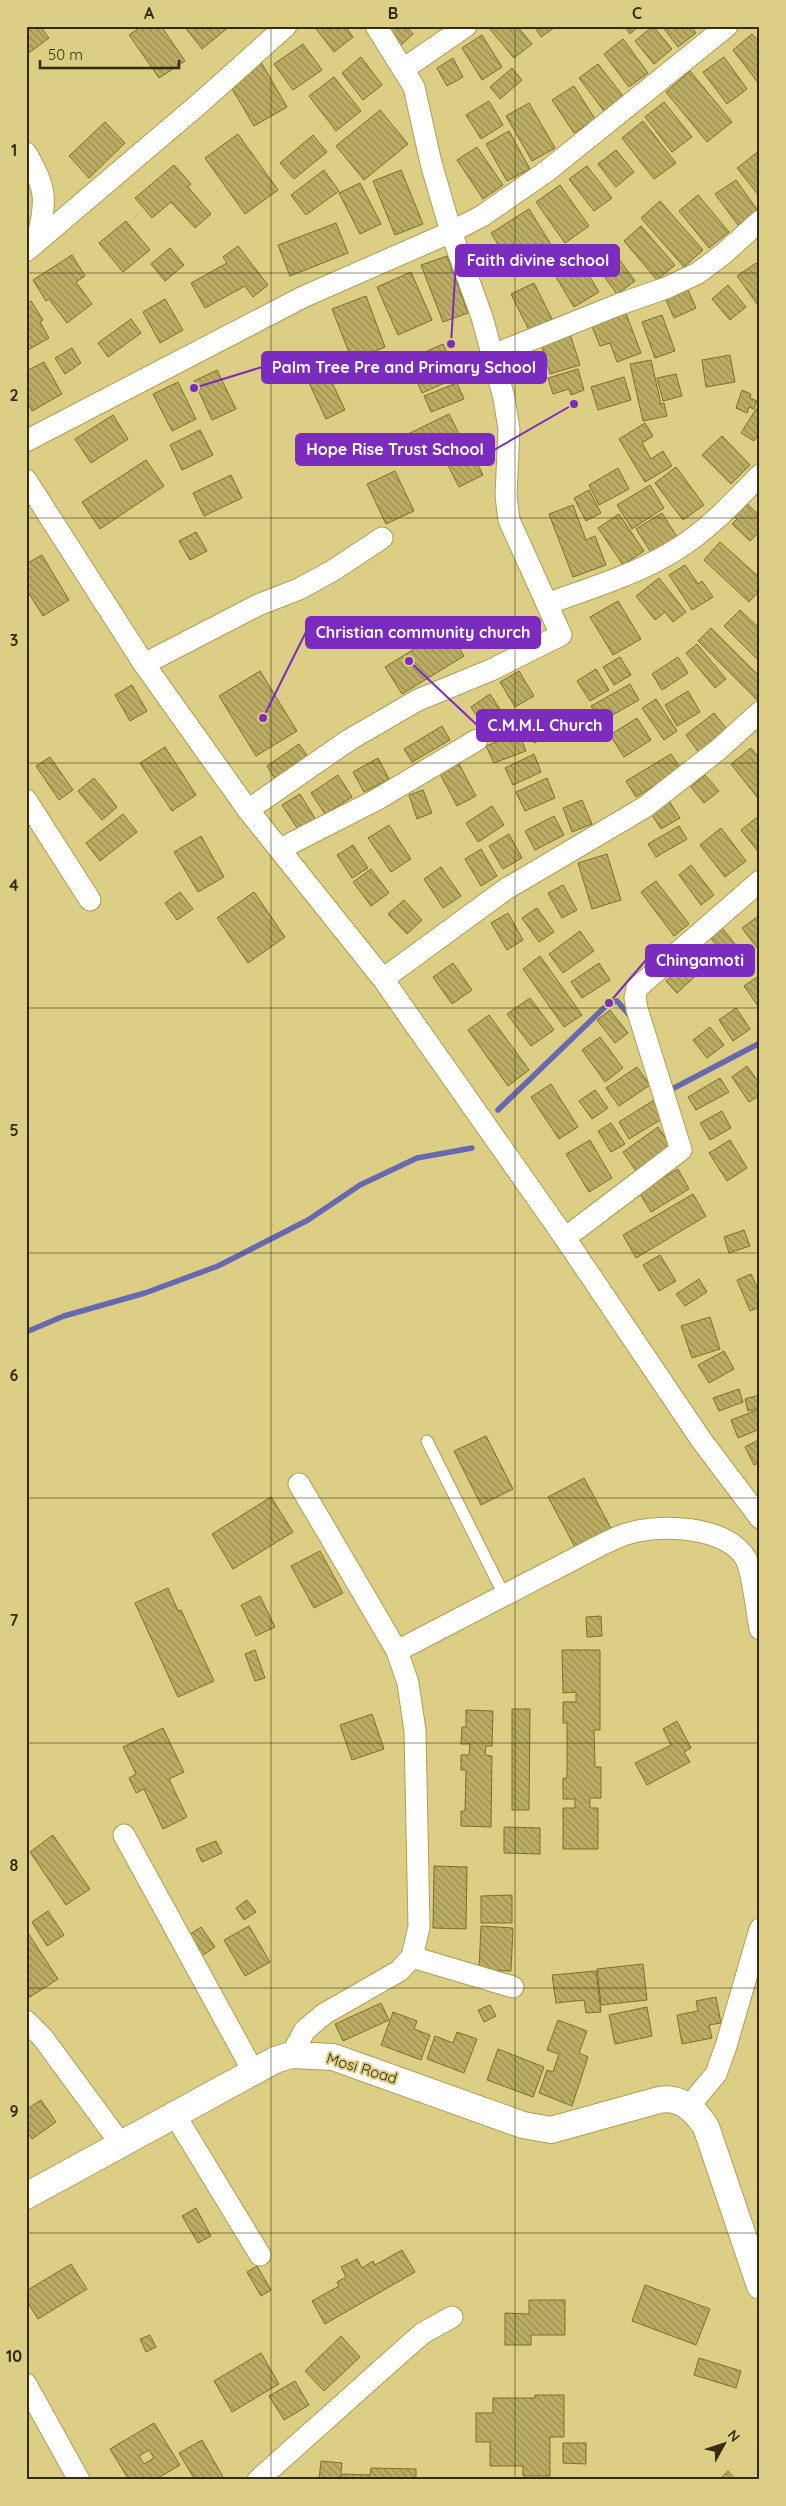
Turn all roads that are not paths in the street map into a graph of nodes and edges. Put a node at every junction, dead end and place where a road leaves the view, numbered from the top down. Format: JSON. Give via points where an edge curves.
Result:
{"nodes":[{"id":1,"x":286,"y":26,"type":"edge"},
{"id":2,"x":376,"y":26,"type":"edge"},
{"id":3,"x":466,"y":26,"type":"edge"},
{"id":4,"x":728,"y":26,"type":"edge"},
{"id":5,"x":404,"y":68,"type":"junction"},
{"id":6,"x":26,"y":154,"type":"edge"},
{"id":7,"x":760,"y":222,"type":"edge"},
{"id":8,"x":451,"y":232,"type":"junction"},
{"id":9,"x":32,"y":246,"type":"edge"},
{"id":10,"x":493,"y":355,"type":"junction"},
{"id":11,"x":26,"y":441,"type":"edge"},
{"id":12,"x":760,"y":475,"type":"edge"},
{"id":13,"x":26,"y":480,"type":"edge"},
{"id":14,"x":382,"y":538,"type":"dead end"},
{"id":15,"x":547,"y":604,"type":"junction"},
{"id":16,"x":144,"y":664,"type":"junction"},
{"id":17,"x":760,"y":712,"type":"edge"},
{"id":18,"x":477,"y":740,"type":"dead end"},
{"id":19,"x":26,"y":800,"type":"edge"},
{"id":20,"x":248,"y":810,"type":"junction"},
{"id":21,"x":280,"y":849,"type":"junction"},
{"id":22,"x":760,"y":881,"type":"edge"},
{"id":23,"x":90,"y":900,"type":"dead end"},
{"id":24,"x":384,"y":979,"type":"junction"},
{"id":25,"x":565,"y":1238,"type":"junction"},
{"id":26,"x":427,"y":1441,"type":"dead end"},
{"id":27,"x":299,"y":1484,"type":"dead end"},
{"id":28,"x":760,"y":1518,"type":"edge"},
{"id":29,"x":504,"y":1595,"type":"junction"},
{"id":30,"x":760,"y":1628,"type":"edge"},
{"id":31,"x":397,"y":1651,"type":"junction"},
{"id":32,"x":124,"y":1835,"type":"dead end"},
{"id":33,"x":760,"y":1929,"type":"edge"},
{"id":34,"x":412,"y":1957,"type":"junction"},
{"id":35,"x":514,"y":1987,"type":"dead end"},
{"id":36,"x":26,"y":2021,"type":"edge"},
{"id":37,"x":291,"y":2055,"type":"junction"},
{"id":38,"x":253,"y":2071,"type":"junction"},
{"id":39,"x":689,"y":2106,"type":"junction"},
{"id":40,"x":175,"y":2115,"type":"junction"},
{"id":41,"x":121,"y":2144,"type":"junction"},
{"id":42,"x":26,"y":2196,"type":"edge"},
{"id":43,"x":260,"y":2255,"type":"dead end"},
{"id":44,"x":760,"y":2286,"type":"edge"},
{"id":45,"x":452,"y":2317,"type":"dead end"},
{"id":46,"x":26,"y":2384,"type":"edge"},
{"id":47,"x":79,"y":2480,"type":"edge"},
{"id":48,"x":258,"y":2480,"type":"edge"}],
"edges":[{"from":1,"to":9,"type":"street"},
{"from":2,"to":5,"type":"street"},
{"from":3,"to":5,"type":"street"},
{"from":4,"to":8,"type":"street","via":[[547,171],[482,216]]},
{"from":5,"to":8,"type":"street","via":[[414,87]]},
{"from":6,"to":9,"type":"street","via":[[43,187],[45,202]]},
{"from":7,"to":10,"type":"street","via":[[698,272],[666,288]]},
{"from":8,"to":10,"type":"street"},
{"from":8,"to":11,"type":"street","via":[[302,297]]},
{"from":10,"to":15,"type":"street","via":[[509,429],[506,496],[509,520]]},
{"from":12,"to":15,"type":"street","via":[[705,529],[675,551],[644,568]]},
{"from":13,"to":16,"type":"street"},
{"from":14,"to":16,"type":"street","via":[[316,580],[258,605]]},
{"from":15,"to":20,"type":"street","via":[[561,631],[556,639],[418,700],[349,740]]},
{"from":16,"to":20,"type":"street"},
{"from":17,"to":24,"type":"street","via":[[718,750],[644,807],[506,889]]},
{"from":18,"to":21,"type":"street","via":[[376,800]]},
{"from":19,"to":23,"type":"street"},
{"from":20,"to":21,"type":"street"},
{"from":21,"to":24,"type":"street"},
{"from":22,"to":25,"type":"street","via":[[637,988],[637,1009],[681,1150]]},
{"from":24,"to":25,"type":"street"},
{"from":25,"to":28,"type":"street","via":[[702,1441]]},
{"from":26,"to":29,"type":"lane"},
{"from":27,"to":31,"type":"street"},
{"from":29,"to":30,"type":"street","via":[[628,1533],[673,1528],[716,1535],[731,1542],[746,1558]]},
{"from":29,"to":31,"type":"street"},
{"from":31,"to":34,"type":"street","via":[[408,1682],[415,1731],[419,1927]]},
{"from":32,"to":38,"type":"street"},
{"from":33,"to":39,"type":"street","via":[[716,2074]]},
{"from":34,"to":35,"type":"street"},
{"from":34,"to":37,"type":"street","via":[[400,1971],[324,2014],[305,2030]]},
{"from":36,"to":41,"type":"street","via":[[43,2038]]},
{"from":37,"to":38,"type":"street","name":"Mosi Road"},
{"from":37,"to":39,"type":"street","name":"Mosi Road","via":[[313,2054],[354,2062],[523,2125],[551,2130],[667,2098]]},
{"from":38,"to":40,"type":"street","name":"Mosi Road"},
{"from":39,"to":44,"type":"street","via":[[706,2127]]},
{"from":40,"to":41,"type":"street","name":"Mosi Road"},
{"from":40,"to":43,"type":"street"},
{"from":41,"to":42,"type":"street","name":"Mosi Road"},
{"from":45,"to":48,"type":"street","via":[[423,2333]]},
{"from":46,"to":47,"type":"street"}]}
